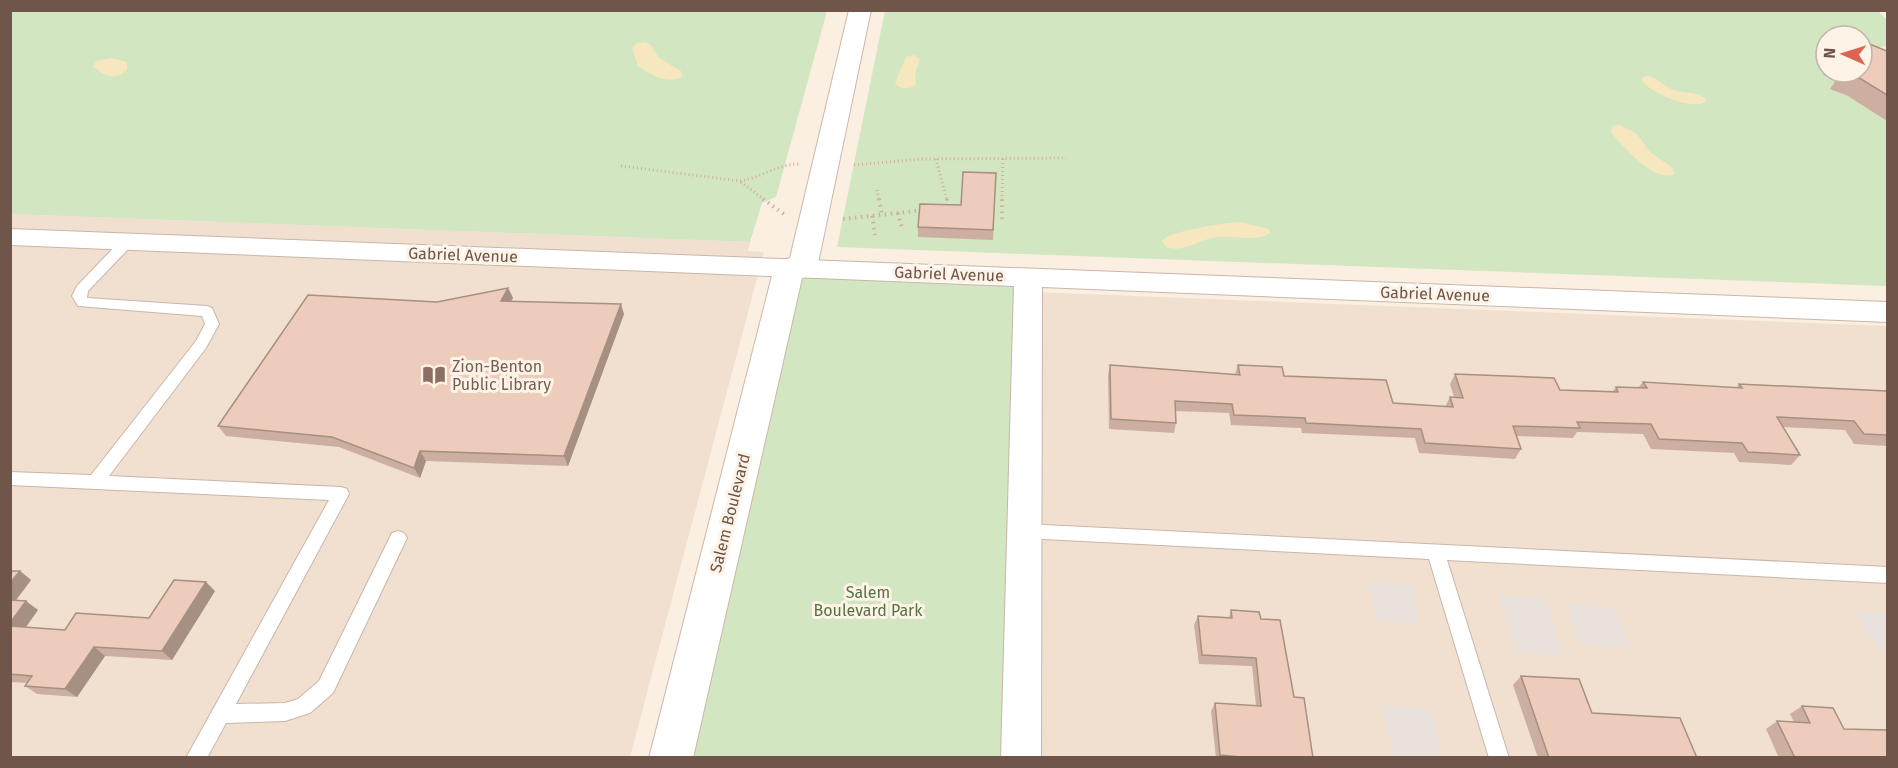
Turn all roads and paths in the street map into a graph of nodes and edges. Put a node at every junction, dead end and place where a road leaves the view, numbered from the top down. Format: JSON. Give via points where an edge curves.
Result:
{"nodes":[{"id":1,"x":860,"y":10,"type":"edge"},
{"id":2,"x":1003,"y":158,"type":"junction"},
{"id":3,"x":1066,"y":158,"type":"dead end"},
{"id":4,"x":936,"y":159,"type":"junction"},
{"id":5,"x":825,"y":165,"type":"junction"},
{"id":6,"x":621,"y":166,"type":"dead end"},
{"id":7,"x":740,"y":181,"type":"junction"},
{"id":8,"x":877,"y":190,"type":"dead end"},
{"id":9,"x":939,"y":208,"type":"edge"},
{"id":10,"x":929,"y":210,"type":"edge"},
{"id":11,"x":898,"y":213,"type":"junction"},
{"id":12,"x":882,"y":215,"type":"junction"},
{"id":13,"x":872,"y":216,"type":"junction"},
{"id":14,"x":1002,"y":219,"type":"dead end"},
{"id":15,"x":813,"y":222,"type":"junction"},
{"id":16,"x":902,"y":228,"type":"dead end"},
{"id":17,"x":875,"y":235,"type":"dead end"},
{"id":18,"x":10,"y":237,"type":"edge"},
{"id":19,"x":128,"y":241,"type":"junction"},
{"id":20,"x":796,"y":268,"type":"junction"},
{"id":21,"x":1028,"y":277,"type":"junction"},
{"id":22,"x":1887,"y":312,"type":"edge"},
{"id":23,"x":10,"y":478,"type":"edge"},
{"id":24,"x":96,"y":482,"type":"junction"},
{"id":25,"x":1024,"y":531,"type":"junction"},
{"id":26,"x":398,"y":538,"type":"dead end"},
{"id":27,"x":1436,"y":552,"type":"junction"},
{"id":28,"x":1887,"y":575,"type":"edge"},
{"id":29,"x":220,"y":714,"type":"junction"},
{"id":30,"x":196,"y":758,"type":"edge"},
{"id":31,"x":671,"y":758,"type":"edge"},
{"id":32,"x":1021,"y":758,"type":"edge"},
{"id":33,"x":1499,"y":758,"type":"edge"}],
"edges":[{"from":1,"to":5,"type":"street","name":"Salem Boulevard"},
{"from":2,"to":3,"type":"path"},
{"from":2,"to":4,"type":"path"},
{"from":2,"to":14,"type":"path"},
{"from":4,"to":5,"type":"path"},
{"from":4,"to":9,"type":"path","via":[[949,207]]},
{"from":5,"to":7,"type":"path","via":[[781,163],[759,179]]},
{"from":5,"to":15,"type":"street","name":"Salem Boulevard"},
{"from":6,"to":7,"type":"path"},
{"from":7,"to":15,"type":"path","via":[[780,213]]},
{"from":8,"to":12,"type":"path"},
{"from":10,"to":11,"type":"path"},
{"from":11,"to":12,"type":"path"},
{"from":11,"to":16,"type":"path"},
{"from":12,"to":13,"type":"path"},
{"from":13,"to":15,"type":"path"},
{"from":13,"to":17,"type":"path"},
{"from":15,"to":20,"type":"street","name":"Salem Boulevard"},
{"from":18,"to":19,"type":"street","name":"Gabriel Avenue"},
{"from":19,"to":20,"type":"street","name":"Gabriel Avenue"},
{"from":19,"to":24,"type":"lane","via":[[82,290],[79,296],[83,303],[207,311],[212,324]]},
{"from":20,"to":21,"type":"street","name":"Gabriel Avenue"},
{"from":20,"to":31,"type":"street","name":"Salem Boulevard"},
{"from":21,"to":22,"type":"street","name":"Gabriel Avenue"},
{"from":21,"to":25,"type":"street"},
{"from":23,"to":24,"type":"lane"},
{"from":24,"to":29,"type":"lane","via":[[341,494]]},
{"from":25,"to":27,"type":"lane"},
{"from":25,"to":32,"type":"street"},
{"from":26,"to":29,"type":"lane","via":[[326,687],[303,707],[285,712]]},
{"from":27,"to":28,"type":"lane"},
{"from":27,"to":33,"type":"lane"},
{"from":29,"to":30,"type":"lane"}]}
